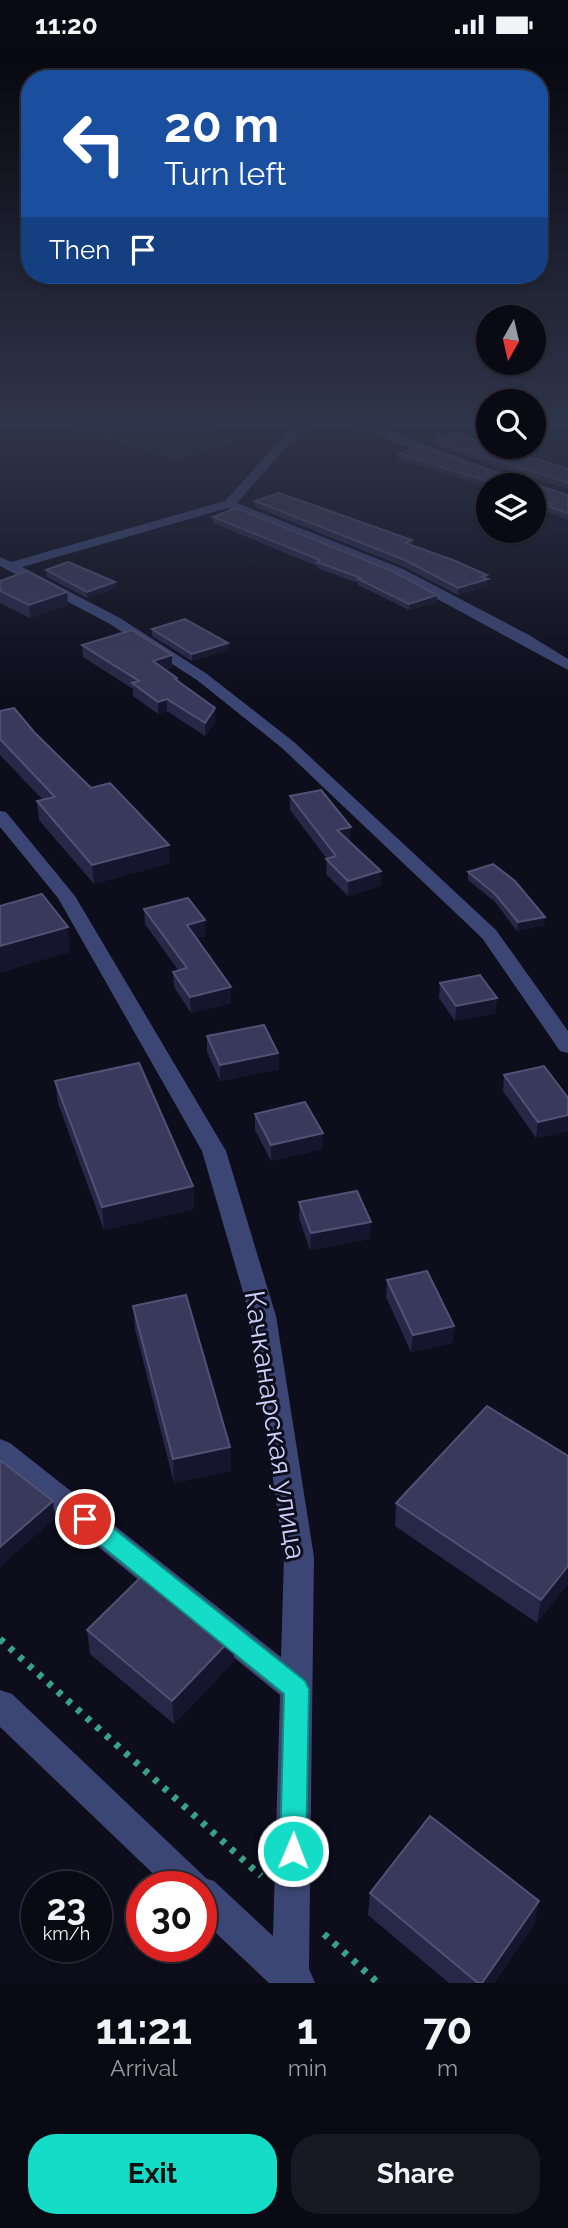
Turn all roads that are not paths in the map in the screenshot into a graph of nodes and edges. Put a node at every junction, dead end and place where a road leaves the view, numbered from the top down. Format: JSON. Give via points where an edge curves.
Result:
{"nodes":[{"id":1,"x":190,"y":514,"type":"edge"},
{"id":2,"x":254,"y":514,"type":"edge"},
{"id":3,"x":5,"y":563,"type":"edge"},
{"id":4,"x":568,"y":665,"type":"edge"},
{"id":5,"x":0,"y":816,"type":"edge"},
{"id":6,"x":568,"y":1046,"type":"edge"},
{"id":7,"x":0,"y":1451,"type":"edge"},
{"id":8,"x":297,"y":1689,"type":"junction"},
{"id":9,"x":0,"y":1705,"type":"edge"},
{"id":10,"x":176,"y":1871,"type":"edge"},
{"id":11,"x":217,"y":1909,"type":"edge"},
{"id":12,"x":293,"y":1980,"type":"edge"}],
"edges":[{"from":1,"to":3,"type":"street"},
{"from":2,"to":4,"type":"street","via":[[398,572]]},
{"from":3,"to":6,"type":"street","via":[[115,621],[202,677],[288,745],[489,934]]},
{"from":5,"to":8,"type":"street","name":"Качканарская улица","via":[[66,896],[214,1151],[262,1316],[269,1356],[299,1557]]},
{"from":7,"to":8,"type":"street"},
{"from":8,"to":12,"type":"street","name":"Качканарская улица"},
{"from":9,"to":10,"type":"street"},
{"from":11,"to":12,"type":"street"}]}
